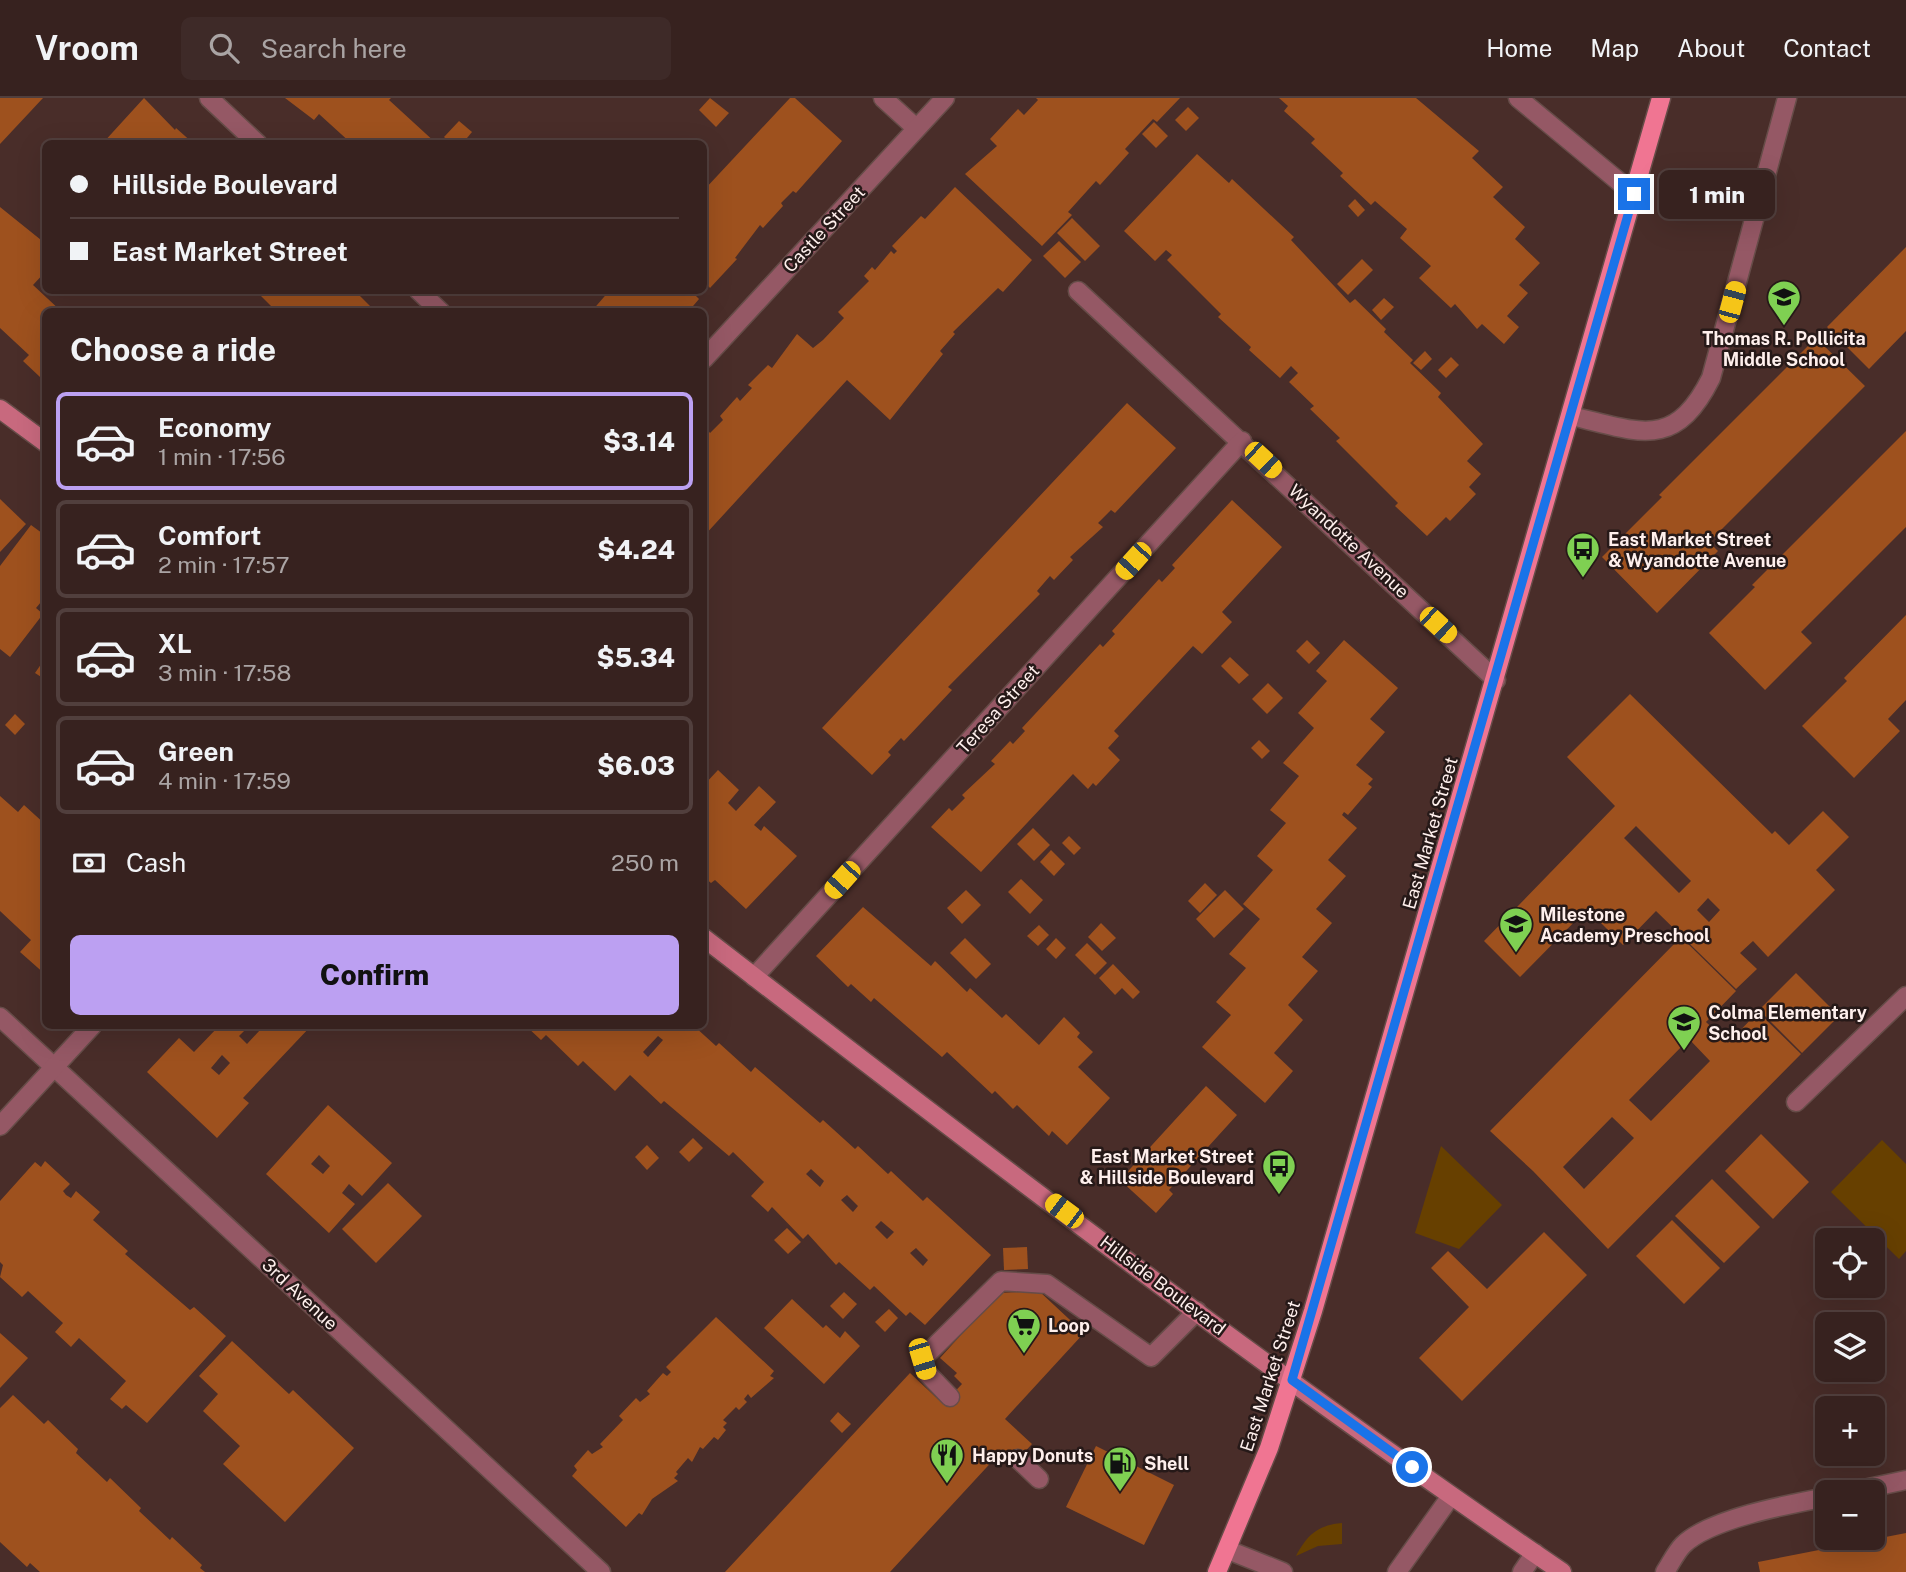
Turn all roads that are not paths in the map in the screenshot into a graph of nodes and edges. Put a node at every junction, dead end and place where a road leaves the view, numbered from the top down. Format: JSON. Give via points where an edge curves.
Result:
{"nodes":[{"id":1,"x":209,"y":98,"type":"edge"},
{"id":2,"x":883,"y":98,"type":"edge"},
{"id":3,"x":945,"y":98,"type":"edge"},
{"id":4,"x":1518,"y":98,"type":"edge"},
{"id":5,"x":1661,"y":98,"type":"edge"},
{"id":6,"x":1787,"y":98,"type":"edge"},
{"id":7,"x":916,"y":128,"type":"junction"},
{"id":8,"x":254,"y":140,"type":"edge"},
{"id":9,"x":1634,"y":194,"type":"junction"},
{"id":10,"x":1078,"y":291,"type":"dead end"},
{"id":11,"x":422,"y":294,"type":"edge"},
{"id":12,"x":437,"y":308,"type":"edge"},
{"id":13,"x":707,"y":356,"type":"edge"},
{"id":14,"x":0,"y":409,"type":"edge"},
{"id":15,"x":1571,"y":416,"type":"junction"},
{"id":16,"x":42,"y":440,"type":"edge"},
{"id":17,"x":1242,"y":441,"type":"junction"},
{"id":18,"x":1496,"y":680,"type":"junction"},
{"id":19,"x":707,"y":940,"type":"edge"},
{"id":20,"x":754,"y":977,"type":"junction"},
{"id":21,"x":1906,"y":996,"type":"edge"},
{"id":22,"x":0,"y":1017,"type":"edge"},
{"id":23,"x":89,"y":1029,"type":"edge"},
{"id":24,"x":54,"y":1067,"type":"junction"},
{"id":25,"x":1796,"y":1102,"type":"dead end"},
{"id":26,"x":0,"y":1126,"type":"edge"},
{"id":27,"x":1196,"y":1311,"type":"junction"},
{"id":28,"x":1292,"y":1380,"type":"junction"},
{"id":29,"x":950,"y":1397,"type":"dead end"},
{"id":30,"x":1018,"y":1459,"type":"dead end"},
{"id":31,"x":1039,"y":1479,"type":"dead end"},
{"id":32,"x":1906,"y":1480,"type":"edge"},
{"id":33,"x":1885,"y":1484,"type":"edge"},
{"id":34,"x":1451,"y":1496,"type":"junction"},
{"id":35,"x":1815,"y":1499,"type":"edge"},
{"id":36,"x":1228,"y":1550,"type":"junction"},
{"id":37,"x":1535,"y":1553,"type":"junction"},
{"id":38,"x":601,"y":1572,"type":"edge"},
{"id":39,"x":1217,"y":1572,"type":"edge"},
{"id":40,"x":1283,"y":1572,"type":"edge"},
{"id":41,"x":1397,"y":1572,"type":"edge"},
{"id":42,"x":1522,"y":1572,"type":"edge"},
{"id":43,"x":1562,"y":1572,"type":"edge"},
{"id":44,"x":1665,"y":1572,"type":"edge"}],
"edges":[{"from":1,"to":8,"type":"street"},
{"from":2,"to":7,"type":"street"},
{"from":3,"to":7,"type":"street","name":"Castle Street"},
{"from":4,"to":9,"type":"street"},
{"from":5,"to":9,"type":"main road","name":"East Market Street"},
{"from":6,"to":15,"type":"street","via":[[1711,379],[1698,405],[1674,426],[1647,433]]},
{"from":7,"to":13,"type":"street","name":"Castle Street"},
{"from":9,"to":15,"type":"main road","name":"East Market Street"},
{"from":10,"to":17,"type":"street","name":"Wyandotte Avenue"},
{"from":11,"to":12,"type":"street"},
{"from":14,"to":16,"type":"main road"},
{"from":15,"to":18,"type":"main road","name":"East Market Street"},
{"from":17,"to":18,"type":"street","name":"Wyandotte Avenue"},
{"from":17,"to":20,"type":"street","name":"Teresa Street"},
{"from":18,"to":28,"type":"main road","name":"East Market Street"},
{"from":19,"to":20,"type":"main road","name":"Hillside Boulevard"},
{"from":20,"to":27,"type":"main road","name":"Hillside Boulevard"},
{"from":21,"to":25,"type":"street"},
{"from":22,"to":24,"type":"street","name":"3rd Avenue"},
{"from":23,"to":24,"type":"street"},
{"from":24,"to":26,"type":"street"},
{"from":24,"to":38,"type":"street","name":"3rd Avenue"},
{"from":27,"to":28,"type":"main road","name":"Hillside Boulevard"},
{"from":27,"to":29,"type":"street","via":[[1151,1357],[1048,1284],[1001,1281],[922,1359],[927,1373]]},
{"from":28,"to":34,"type":"main road","name":"Hillside Boulevard"},
{"from":28,"to":36,"type":"main road","name":"East Market Street"},
{"from":30,"to":31,"type":"street"},
{"from":32,"to":33,"type":"street"},
{"from":34,"to":37,"type":"main road","name":"Hillside Boulevard"},
{"from":34,"to":41,"type":"street"},
{"from":35,"to":44,"type":"street","via":[[1705,1530],[1683,1545]]},
{"from":36,"to":39,"type":"main road","name":"East Market Street"},
{"from":36,"to":40,"type":"street"},
{"from":37,"to":42,"type":"street"},
{"from":37,"to":43,"type":"main road","name":"Hillside Boulevard"}]}
